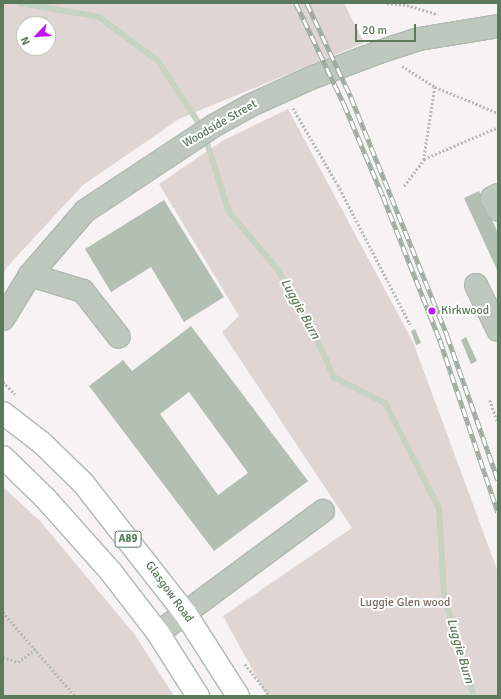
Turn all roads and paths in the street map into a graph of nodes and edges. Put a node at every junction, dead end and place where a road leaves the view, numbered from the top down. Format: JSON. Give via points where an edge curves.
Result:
{"nodes":[{"id":1,"x":498,"y":26,"type":"edge"},
{"id":2,"x":379,"y":52,"type":"junction"},
{"id":3,"x":434,"y":87,"type":"junction"},
{"id":4,"x":281,"y":91,"type":"junction"},
{"id":5,"x":498,"y":113,"type":"edge"},
{"id":6,"x":498,"y":127,"type":"edge"},
{"id":7,"x":424,"y":159,"type":"junction"},
{"id":8,"x":404,"y":186,"type":"dead end"},
{"id":9,"x":30,"y":275,"type":"junction"},
{"id":10,"x":476,"y":285,"type":"dead end"},
{"id":11,"x":3,"y":319,"type":"edge"},
{"id":12,"x":410,"y":324,"type":"dead end"},
{"id":13,"x":498,"y":330,"type":"edge"},
{"id":14,"x":119,"y":337,"type":"dead end"},
{"id":15,"x":490,"y":400,"type":"dead end"},
{"id":16,"x":3,"y":413,"type":"edge"},
{"id":17,"x":498,"y":423,"type":"edge"},
{"id":18,"x":3,"y":457,"type":"edge"},
{"id":19,"x":322,"y":511,"type":"dead end"},
{"id":20,"x":3,"y":612,"type":"edge"},
{"id":21,"x":185,"y":613,"type":"junction"},
{"id":22,"x":158,"y":633,"type":"junction"},
{"id":23,"x":36,"y":649,"type":"junction"},
{"id":24,"x":3,"y":657,"type":"edge"},
{"id":25,"x":75,"y":696,"type":"edge"},
{"id":26,"x":198,"y":696,"type":"edge"},
{"id":27,"x":238,"y":696,"type":"edge"}],
"edges":[{"from":1,"to":2,"type":"street","name":"Woodside Street","via":[[419,39]]},
{"from":2,"to":3,"type":"path"},
{"from":2,"to":4,"type":"street","name":"Woodside Street"},
{"from":3,"to":5,"type":"path"},
{"from":3,"to":7,"type":"path"},
{"from":4,"to":9,"type":"street","name":"Woodside Street","via":[[215,125],[85,211]]},
{"from":4,"to":12,"type":"path","via":[[338,185]]},
{"from":6,"to":7,"type":"path"},
{"from":7,"to":8,"type":"path"},
{"from":9,"to":11,"type":"street","name":"Woodside Street"},
{"from":9,"to":14,"type":"street","via":[[83,291]]},
{"from":10,"to":13,"type":"street"},
{"from":15,"to":17,"type":"path"},
{"from":16,"to":21,"type":"main road","name":"Glasgow Road","number":"A89","via":[[42,443],[83,483]]},
{"from":18,"to":22,"type":"main road","via":[[46,499],[106,567]]},
{"from":19,"to":21,"type":"street"},
{"from":20,"to":23,"type":"path"},
{"from":21,"to":22,"type":"street"},
{"from":21,"to":27,"type":"main road","name":"Glasgow Road","number":"A89"},
{"from":22,"to":26,"type":"main road"},
{"from":23,"to":24,"type":"path","via":[[18,662]]},
{"from":23,"to":25,"type":"path"}]}
